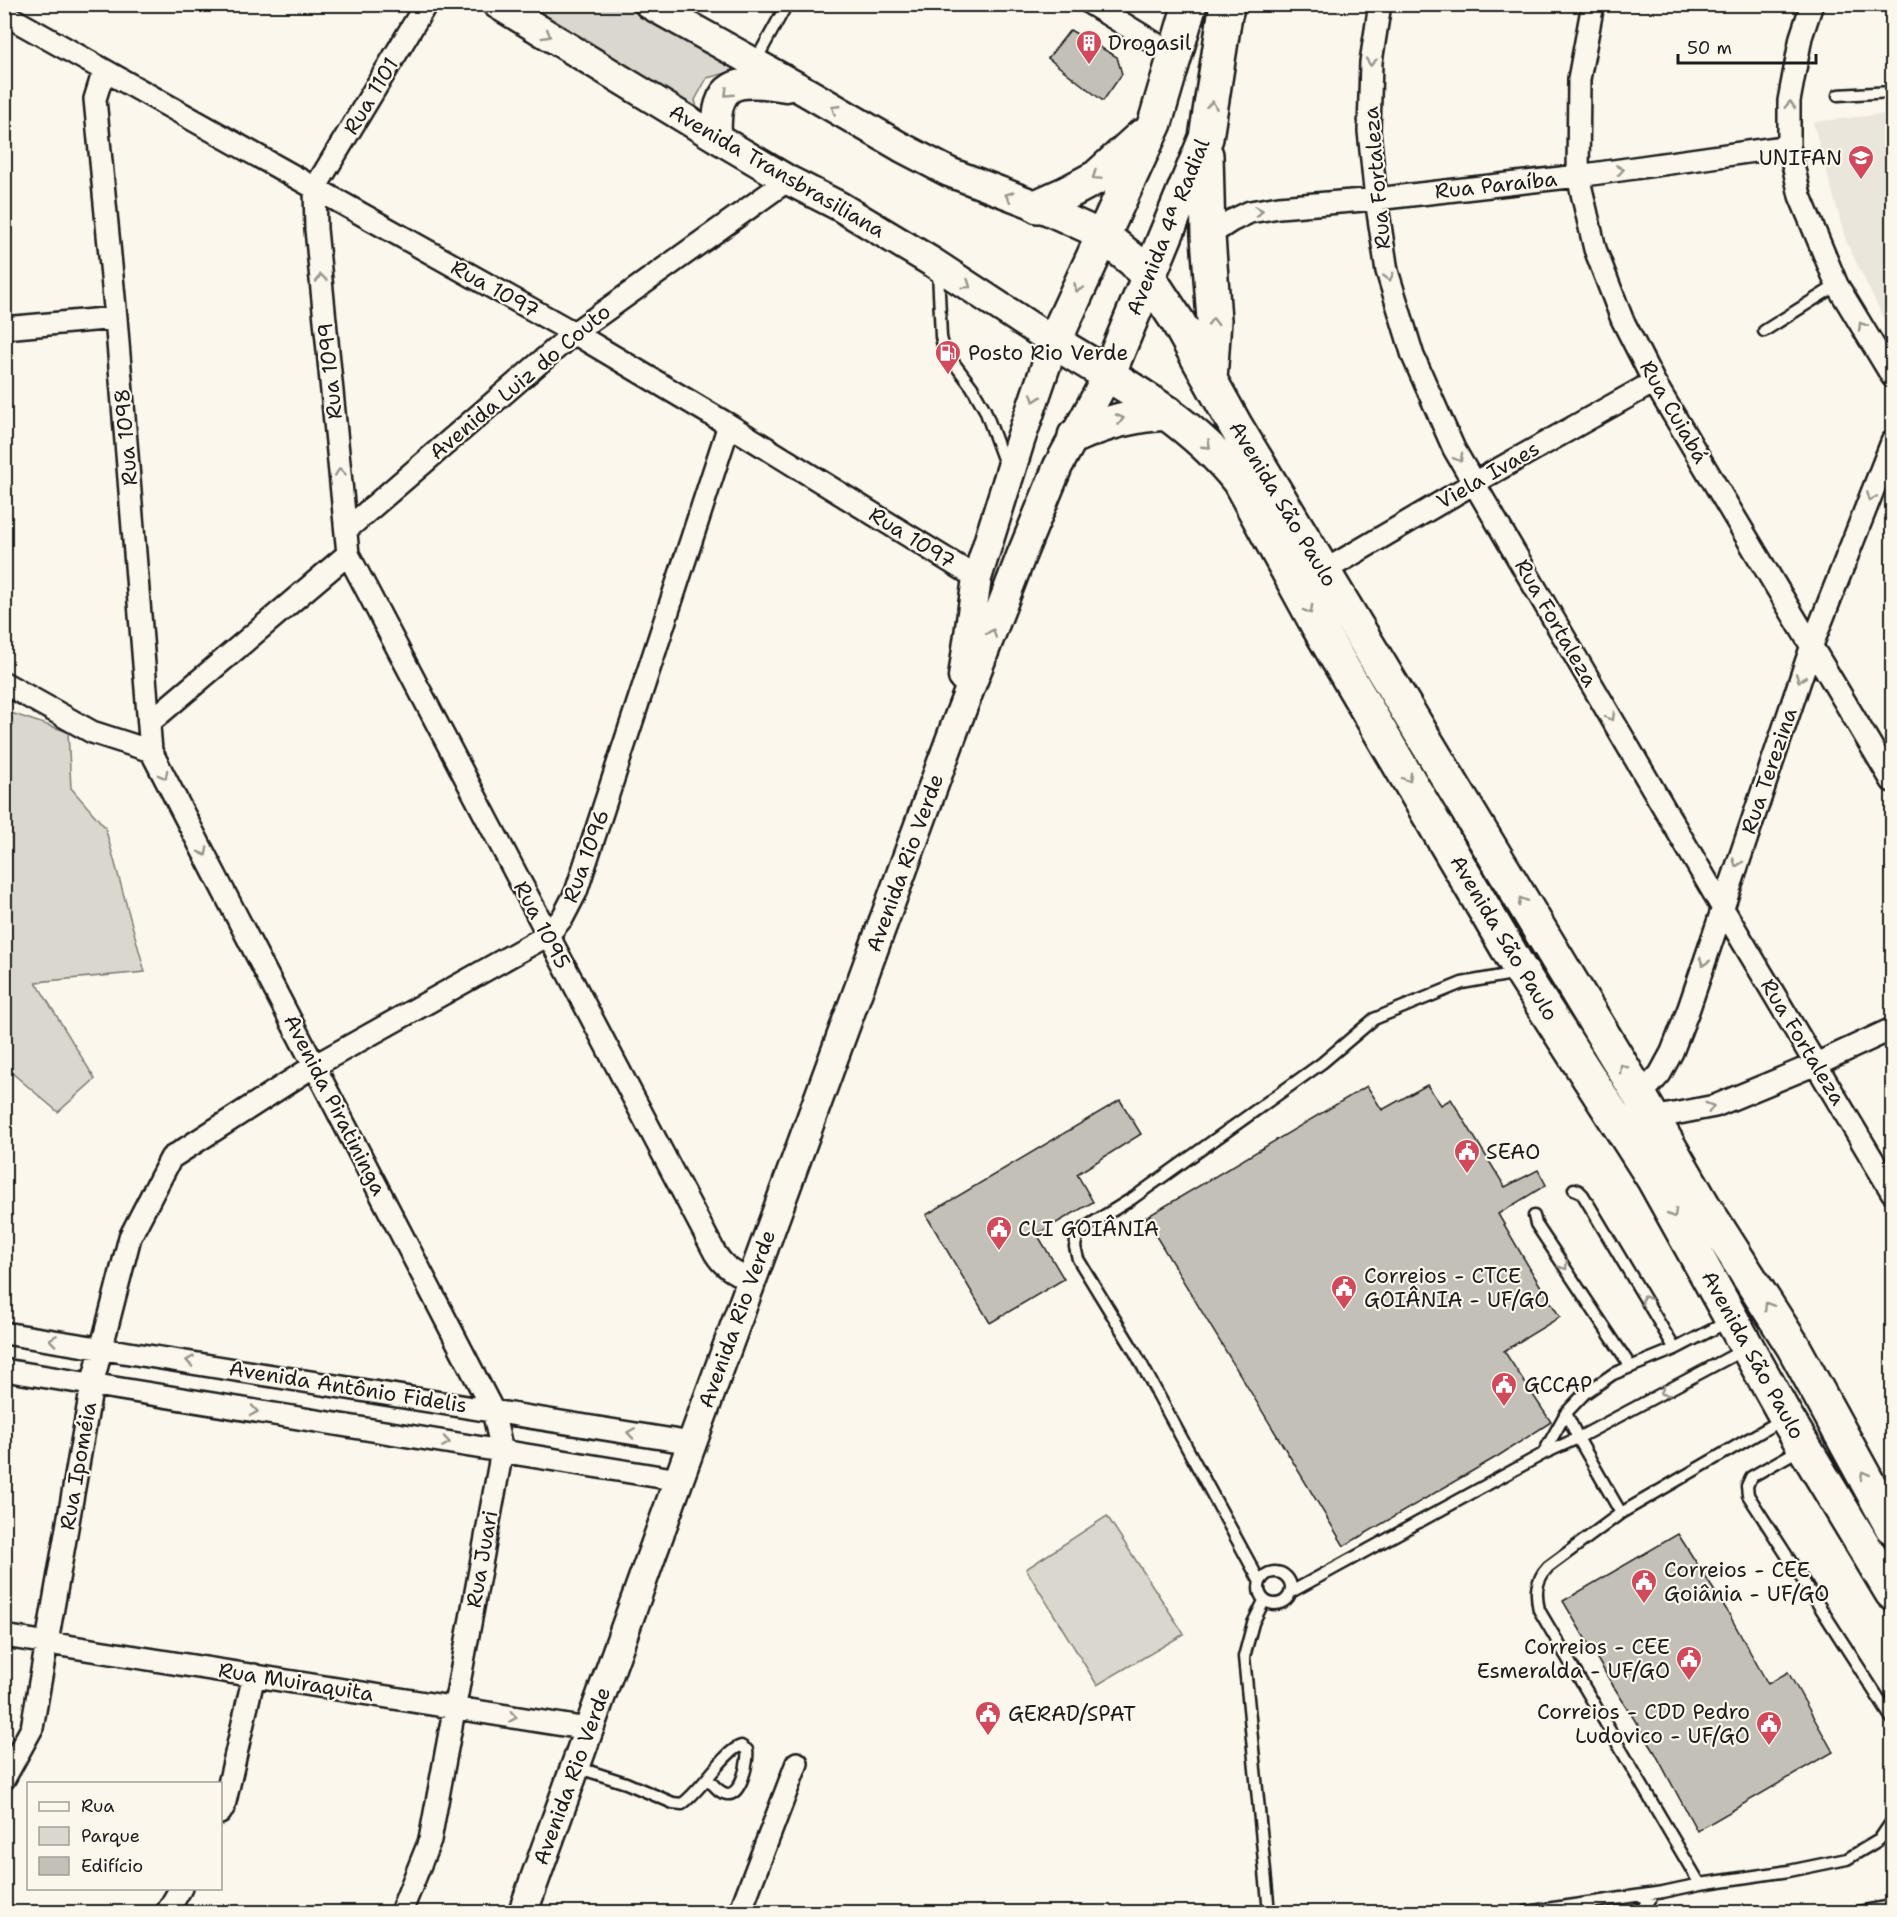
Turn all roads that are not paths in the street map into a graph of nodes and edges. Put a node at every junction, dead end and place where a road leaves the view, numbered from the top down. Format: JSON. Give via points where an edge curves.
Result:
{"nodes":[{"id":1,"x":426,"y":4,"type":"edge"},
{"id":2,"x":497,"y":4,"type":"edge"},
{"id":3,"x":649,"y":4,"type":"edge"},
{"id":4,"x":787,"y":4,"type":"edge"},
{"id":5,"x":1091,"y":4,"type":"edge"},
{"id":6,"x":1190,"y":4,"type":"edge"},
{"id":7,"x":1228,"y":4,"type":"edge"},
{"id":8,"x":1380,"y":4,"type":"edge"},
{"id":9,"x":1593,"y":4,"type":"edge"},
{"id":10,"x":1812,"y":4,"type":"edge"},
{"id":11,"x":4,"y":14,"type":"edge"},
{"id":12,"x":1174,"y":56,"type":"junction"},
{"id":13,"x":755,"y":63,"type":"junction"},
{"id":14,"x":104,"y":70,"type":"junction"},
{"id":15,"x":803,"y":90,"type":"junction"},
{"id":16,"x":1893,"y":92,"type":"edge"},
{"id":17,"x":1838,"y":95,"type":"dead end"},
{"id":18,"x":1155,"y":123,"type":"junction"},
{"id":19,"x":717,"y":138,"type":"junction"},
{"id":20,"x":1206,"y":138,"type":"junction"},
{"id":21,"x":1789,"y":146,"type":"junction"},
{"id":22,"x":1578,"y":176,"type":"junction"},
{"id":23,"x":788,"y":180,"type":"junction"},
{"id":24,"x":315,"y":188,"type":"junction"},
{"id":25,"x":1376,"y":199,"type":"junction"},
{"id":26,"x":1038,"y":206,"type":"junction"},
{"id":27,"x":1102,"y":235,"type":"junction"},
{"id":28,"x":1208,"y":236,"type":"junction"},
{"id":29,"x":937,"y":265,"type":"junction"},
{"id":30,"x":1149,"y":278,"type":"junction"},
{"id":31,"x":1837,"y":285,"type":"junction"},
{"id":32,"x":116,"y":318,"type":"junction"},
{"id":33,"x":4,"y":328,"type":"edge"},
{"id":34,"x":1764,"y":331,"type":"dead end"},
{"id":35,"x":574,"y":333,"type":"junction"},
{"id":36,"x":1054,"y":342,"type":"junction"},
{"id":37,"x":1108,"y":375,"type":"junction"},
{"id":38,"x":1893,"y":376,"type":"edge"},
{"id":39,"x":1210,"y":381,"type":"junction"},
{"id":40,"x":1654,"y":382,"type":"junction"},
{"id":41,"x":1168,"y":413,"type":"junction"},
{"id":42,"x":729,"y":424,"type":"junction"},
{"id":43,"x":1075,"y":436,"type":"junction"},
{"id":44,"x":1893,"y":442,"type":"edge"},
{"id":45,"x":1009,"y":475,"type":"junction"},
{"id":46,"x":1474,"y":483,"type":"junction"},
{"id":47,"x":346,"y":530,"type":"junction"},
{"id":48,"x":348,"y":554,"type":"junction"},
{"id":49,"x":1324,"y":571,"type":"junction"},
{"id":50,"x":977,"y":578,"type":"junction"},
{"id":51,"x":1812,"y":645,"type":"junction"},
{"id":52,"x":4,"y":683,"type":"edge"},
{"id":53,"x":149,"y":723,"type":"junction"},
{"id":54,"x":956,"y":727,"type":"junction"},
{"id":55,"x":151,"y":751,"type":"junction"},
{"id":56,"x":1893,"y":781,"type":"edge"},
{"id":57,"x":178,"y":800,"type":"joint"},
{"id":58,"x":1722,"y":907,"type":"junction"},
{"id":59,"x":548,"y":935,"type":"junction"},
{"id":60,"x":1522,"y":973,"type":"junction"},
{"id":61,"x":1893,"y":1029,"type":"edge"},
{"id":62,"x":1816,"y":1064,"type":"junction"},
{"id":63,"x":315,"y":1066,"type":"junction"},
{"id":64,"x":1585,"y":1071,"type":"junction"},
{"id":65,"x":1646,"y":1107,"type":"junction"},
{"id":66,"x":171,"y":1158,"type":"joint"},
{"id":67,"x":1653,"y":1178,"type":"junction"},
{"id":68,"x":1574,"y":1189,"type":"dead end"},
{"id":69,"x":1893,"y":1192,"type":"edge"},
{"id":70,"x":1703,"y":1205,"type":"junction"},
{"id":71,"x":1534,"y":1216,"type":"dead end"},
{"id":72,"x":751,"y":1281,"type":"junction"},
{"id":73,"x":4,"y":1333,"type":"edge"},
{"id":74,"x":1740,"y":1334,"type":"junction"},
{"id":75,"x":102,"y":1347,"type":"junction"},
{"id":76,"x":1675,"y":1349,"type":"junction"},
{"id":77,"x":1631,"y":1367,"type":"junction"},
{"id":78,"x":4,"y":1370,"type":"edge"},
{"id":79,"x":92,"y":1385,"type":"junction"},
{"id":80,"x":493,"y":1411,"type":"junction"},
{"id":81,"x":1566,"y":1413,"type":"junction"},
{"id":82,"x":1786,"y":1417,"type":"junction"},
{"id":83,"x":1578,"y":1438,"type":"junction"},
{"id":84,"x":692,"y":1443,"type":"junction"},
{"id":85,"x":1804,"y":1447,"type":"junction"},
{"id":86,"x":502,"y":1451,"type":"junction"},
{"id":87,"x":1542,"y":1454,"type":"junction"},
{"id":88,"x":679,"y":1480,"type":"junction"},
{"id":89,"x":1621,"y":1513,"type":"junction"},
{"id":90,"x":1893,"y":1527,"type":"edge"},
{"id":91,"x":1260,"y":1582,"type":"junction"},
{"id":92,"x":1291,"y":1592,"type":"junction"},
{"id":93,"x":1893,"y":1593,"type":"edge"},
{"id":94,"x":1264,"y":1601,"type":"junction"},
{"id":95,"x":4,"y":1636,"type":"edge"},
{"id":96,"x":48,"y":1642,"type":"junction"},
{"id":97,"x":254,"y":1675,"type":"junction"},
{"id":98,"x":456,"y":1708,"type":"junction"},
{"id":99,"x":1893,"y":1719,"type":"edge"},
{"id":100,"x":588,"y":1729,"type":"junction"},
{"id":101,"x":797,"y":1763,"type":"dead end"},
{"id":102,"x":575,"y":1767,"type":"junction"},
{"id":103,"x":4,"y":1779,"type":"edge"},
{"id":104,"x":708,"y":1779,"type":"junction"},
{"id":105,"x":222,"y":1810,"type":"edge"},
{"id":106,"x":1893,"y":1821,"type":"edge"},
{"id":107,"x":1700,"y":1884,"type":"junction"},
{"id":108,"x":180,"y":1890,"type":"edge"},
{"id":109,"x":1653,"y":1894,"type":"junction"},
{"id":110,"x":1893,"y":1906,"type":"edge"},
{"id":111,"x":167,"y":1912,"type":"edge"},
{"id":112,"x":400,"y":1912,"type":"edge"},
{"id":113,"x":523,"y":1912,"type":"edge"},
{"id":114,"x":740,"y":1912,"type":"edge"},
{"id":115,"x":1269,"y":1912,"type":"edge"},
{"id":116,"x":1526,"y":1912,"type":"edge"},
{"id":117,"x":1640,"y":1912,"type":"edge"},
{"id":118,"x":1858,"y":1912,"type":"edge"}],
"edges":[{"from":1,"to":24,"type":"street","name":"Rua 1101"},
{"from":2,"to":19,"type":"street","name":"Avenida Transbrasiliana","one_way":true},
{"from":3,"to":13,"type":"street"},
{"from":4,"to":13,"type":"lane"},
{"from":5,"to":12,"type":"street"},
{"from":6,"to":12,"type":"main road"},
{"from":20,"to":7,"type":"main road","name":"Avenida 4ª Radial","one_way":true},
{"from":8,"to":25,"type":"street","name":"Rua Fortaleza","one_way":true,"via":[[1369,108]]},
{"from":9,"to":22,"type":"street","name":"Rua Cuiabá","via":[[1579,79]]},
{"from":21,"to":10,"type":"street","one_way":true,"via":[[1789,101],[1801,37]]},
{"from":11,"to":14,"type":"street","name":"Rua 1097"},
{"from":12,"to":18,"type":"main road"},
{"from":13,"to":15,"type":"street"},
{"from":14,"to":24,"type":"street","name":"Rua 1097"},
{"from":14,"to":32,"type":"street","name":"Rua 1098","via":[[95,99]]},
{"from":15,"to":19,"type":"street","one_way":true,"via":[[750,82],[737,85],[719,103]]},
{"from":26,"to":15,"type":"street","one_way":true,"via":[[950,172]]},
{"from":16,"to":17,"type":"lane"},
{"from":18,"to":26,"type":"main road","one_way":true,"via":[[1097,177]]},
{"from":18,"to":27,"type":"main road"},
{"from":19,"to":23,"type":"street","name":"Avenida Transbrasiliana"},
{"from":20,"to":28,"type":"main road"},
{"from":20,"to":30,"type":"main road","name":"Avenida 4ª Radial"},
{"from":22,"to":21,"type":"street","name":"Rua Paraíba","one_way":true},
{"from":21,"to":31,"type":"street","via":[[1800,196]]},
{"from":22,"to":25,"type":"street","name":"Rua Paraíba"},
{"from":22,"to":40,"type":"street","name":"Rua Cuiabá","via":[[1595,249],[1622,319]]},
{"from":23,"to":29,"type":"street","name":"Avenida Transbrasiliana"},
{"from":23,"to":35,"type":"street","name":"Avenida Luiz do Couto"},
{"from":24,"to":35,"type":"street","name":"Rua 1097"},
{"from":47,"to":24,"type":"street","name":"Rua 1099","one_way":true},
{"from":28,"to":25,"type":"street","name":"Rua Paraíba","one_way":true,"via":[[1250,212]]},
{"from":25,"to":46,"type":"street","name":"Rua Fortaleza","one_way":true,"via":[[1387,271],[1413,357],[1454,449]]},
{"from":26,"to":27,"type":"street"},
{"from":27,"to":30,"type":"main road","name":"Avenida São Paulo"},
{"from":27,"to":36,"type":"main road","one_way":true},
{"from":39,"to":28,"type":"main road","one_way":true,"via":[[1214,320]]},
{"from":29,"to":36,"type":"street","name":"Avenida Transbrasiliana","one_way":true},
{"from":29,"to":45,"type":"lane","via":[[944,350],[985,410]]},
{"from":30,"to":37,"type":"main road","name":"Avenida 4ª Radial"},
{"from":30,"to":39,"type":"main road","name":"Avenida São Paulo"},
{"from":31,"to":34,"type":"lane"},
{"from":38,"to":31,"type":"street","one_way":true},
{"from":32,"to":33,"type":"street"},
{"from":32,"to":53,"type":"street","name":"Rua 1098"},
{"from":35,"to":42,"type":"street","name":"Rua 1097"},
{"from":35,"to":47,"type":"street","name":"Avenida Luiz do Couto"},
{"from":36,"to":37,"type":"main road","name":"Avenida São Paulo"},
{"from":36,"to":45,"type":"street","name":"Avenida Rio Verde","one_way":true},
{"from":37,"to":41,"type":"main road","name":"Avenida São Paulo"},
{"from":37,"to":43,"type":"street","name":"Avenida Rio Verde"},
{"from":39,"to":49,"type":"main road","name":"Avenida São Paulo"},
{"from":40,"to":46,"type":"street","name":"Viela Ivaes"},
{"from":40,"to":51,"type":"street","name":"Rua Cuiabá"},
{"from":43,"to":41,"type":"main road","one_way":true,"via":[[1122,418]]},
{"from":41,"to":60,"type":"main road","name":"Avenida São Paulo","one_way":true,"via":[[1223,460],[1239,481],[1318,626]]},
{"from":42,"to":50,"type":"street","name":"Rua 1097"},
{"from":42,"to":59,"type":"street","name":"Rua 1096","via":[[576,892]]},
{"from":54,"to":43,"type":"street","name":"Avenida Rio Verde","one_way":true,"via":[[1021,556]]},
{"from":44,"to":51,"type":"street","name":"Rua Terezina","one_way":true},
{"from":45,"to":50,"type":"street","name":"Avenida Rio Verde"},
{"from":46,"to":49,"type":"street","name":"Viela Ivaes"},
{"from":46,"to":58,"type":"street","name":"Rua Fortaleza","one_way":true},
{"from":47,"to":48,"type":"street","name":"Rua 1099"},
{"from":48,"to":53,"type":"street"},
{"from":48,"to":59,"type":"street","name":"Rua 1095"},
{"from":65,"to":49,"type":"main road","name":"Avenida São Paulo","one_way":true},
{"from":50,"to":54,"type":"street","name":"Avenida Rio Verde"},
{"from":51,"to":56,"type":"street","name":"Rua Cuiabá"},
{"from":51,"to":58,"type":"street","name":"Rua Terezina","one_way":true},
{"from":52,"to":55,"type":"street","via":[[92,732]]},
{"from":53,"to":55,"type":"street","name":"Rua 1098"},
{"from":54,"to":72,"type":"street","name":"Avenida Rio Verde"},
{"from":55,"to":57,"type":"street","name":"Rua 1098","one_way":true},
{"from":57,"to":63,"type":"street","name":"Avenida Piratininga","one_way":true},
{"from":58,"to":62,"type":"street","name":"Rua Fortaleza"},
{"from":58,"to":65,"type":"street","name":"Rua Terezina","one_way":true,"via":[[1689,1008]]},
{"from":59,"to":63,"type":"street","name":"Rua 1096"},
{"from":59,"to":72,"type":"street","name":"Rua 1095","via":[[715,1253],[730,1271]]},
{"from":60,"to":64,"type":"main road","name":"Avenida São Paulo"},
{"from":60,"to":91,"type":"lane","via":[[1462,983],[1374,1019],[1312,1069],[1077,1235],[1078,1259],[1136,1354]]},
{"from":61,"to":62,"type":"street"},
{"from":65,"to":62,"type":"street","one_way":true,"via":[[1715,1106]]},
{"from":62,"to":69,"type":"street","name":"Rua Fortaleza"},
{"from":63,"to":66,"type":"street","name":"Rua 1096"},
{"from":63,"to":80,"type":"street","name":"Avenida Piratininga"},
{"from":64,"to":65,"type":"main road","via":[[1629,1113]]},
{"from":64,"to":67,"type":"main road","name":"Avenida São Paulo"},
{"from":65,"to":70,"type":"main road","name":"Avenida São Paulo"},
{"from":66,"to":75,"type":"street","name":"Rua Ipoméia","via":[[130,1237]]},
{"from":67,"to":70,"type":"main road","via":[[1668,1174]]},
{"from":67,"to":74,"type":"main road","name":"Avenida São Paulo","one_way":true},
{"from":76,"to":68,"type":"lane","one_way":true,"via":[[1583,1195]]},
{"from":90,"to":70,"type":"main road","name":"Avenida São Paulo","one_way":true,"via":[[1793,1346]]},
{"from":71,"to":77,"type":"lane","one_way":true},
{"from":72,"to":84,"type":"street","name":"Avenida Rio Verde"},
{"from":75,"to":73,"type":"street","name":"Avenida Antônio Fidelis","one_way":true},
{"from":74,"to":76,"type":"lane"},
{"from":74,"to":82,"type":"main road","name":"Avenida São Paulo"},
{"from":74,"to":83,"type":"lane","one_way":true},
{"from":75,"to":79,"type":"street","name":"Rua Ipoméia"},
{"from":80,"to":75,"type":"street","name":"Avenida Antônio Fidelis","one_way":true},
{"from":76,"to":77,"type":"lane"},
{"from":77,"to":81,"type":"lane","via":[[1584,1394]]},
{"from":78,"to":79,"type":"street","name":"Avenida Antônio Fidelis"},
{"from":79,"to":86,"type":"street","name":"Avenida Antônio Fidelis","one_way":true},
{"from":79,"to":96,"type":"street","name":"Rua Ipoméia"},
{"from":84,"to":80,"type":"street","name":"Avenida Antônio Fidelis","one_way":true},
{"from":80,"to":86,"type":"street","name":"Rua Juari"},
{"from":81,"to":83,"type":"lane"},
{"from":81,"to":87,"type":"lane"},
{"from":82,"to":85,"type":"main road","name":"Avenida São Paulo"},
{"from":82,"to":89,"type":"lane"},
{"from":83,"to":87,"type":"lane"},
{"from":83,"to":89,"type":"lane"},
{"from":84,"to":88,"type":"street","name":"Avenida Rio Verde"},
{"from":85,"to":93,"type":"main road","name":"Avenida São Paulo"},
{"from":85,"to":99,"type":"lane","via":[[1750,1477],[1748,1496]]},
{"from":86,"to":88,"type":"street","name":"Avenida Antônio Fidelis"},
{"from":86,"to":98,"type":"street","name":"Rua Juari"},
{"from":87,"to":92,"type":"lane"},
{"from":88,"to":100,"type":"street","name":"Avenida Rio Verde"},
{"from":89,"to":107,"type":"lane","via":[[1548,1567],[1537,1585],[1536,1597],[1539,1610]]},
{"from":91,"to":92,"type":"lane","via":[[1268,1573],[1280,1572],[1289,1580]]},
{"from":91,"to":94,"type":"lane","via":[[1259,1592]]},
{"from":92,"to":94,"type":"lane","via":[[1282,1603]]},
{"from":94,"to":115,"type":"lane","via":[[1244,1657]]},
{"from":95,"to":96,"type":"street","name":"Rua Muiraquita"},
{"from":96,"to":97,"type":"street","name":"Rua Muiraquita"},
{"from":96,"to":103,"type":"street","name":"Rua Ipoméia","via":[[32,1728]]},
{"from":97,"to":98,"type":"street","name":"Rua Muiraquita"},
{"from":97,"to":105,"type":"street"},
{"from":98,"to":100,"type":"street","name":"Rua Muiraquita","one_way":true},
{"from":98,"to":112,"type":"street","name":"Rua Juari","via":[[430,1840]]},
{"from":100,"to":102,"type":"street","name":"Avenida Rio Verde"},
{"from":101,"to":114,"type":"street"},
{"from":102,"to":104,"type":"lane","via":[[682,1804]]},
{"from":102,"to":113,"type":"street","name":"Avenida Rio Verde"},
{"from":104,"to":104,"type":"lane","via":[[736,1747],[745,1748],[748,1758],[735,1792],[723,1793]]},
{"from":106,"to":107,"type":"lane","via":[[1879,1840],[1847,1859]]},
{"from":107,"to":109,"type":"lane"},
{"from":108,"to":111,"type":"street"},
{"from":109,"to":116,"type":"lane"},
{"from":109,"to":117,"type":"lane"},
{"from":110,"to":118,"type":"lane"}]}
